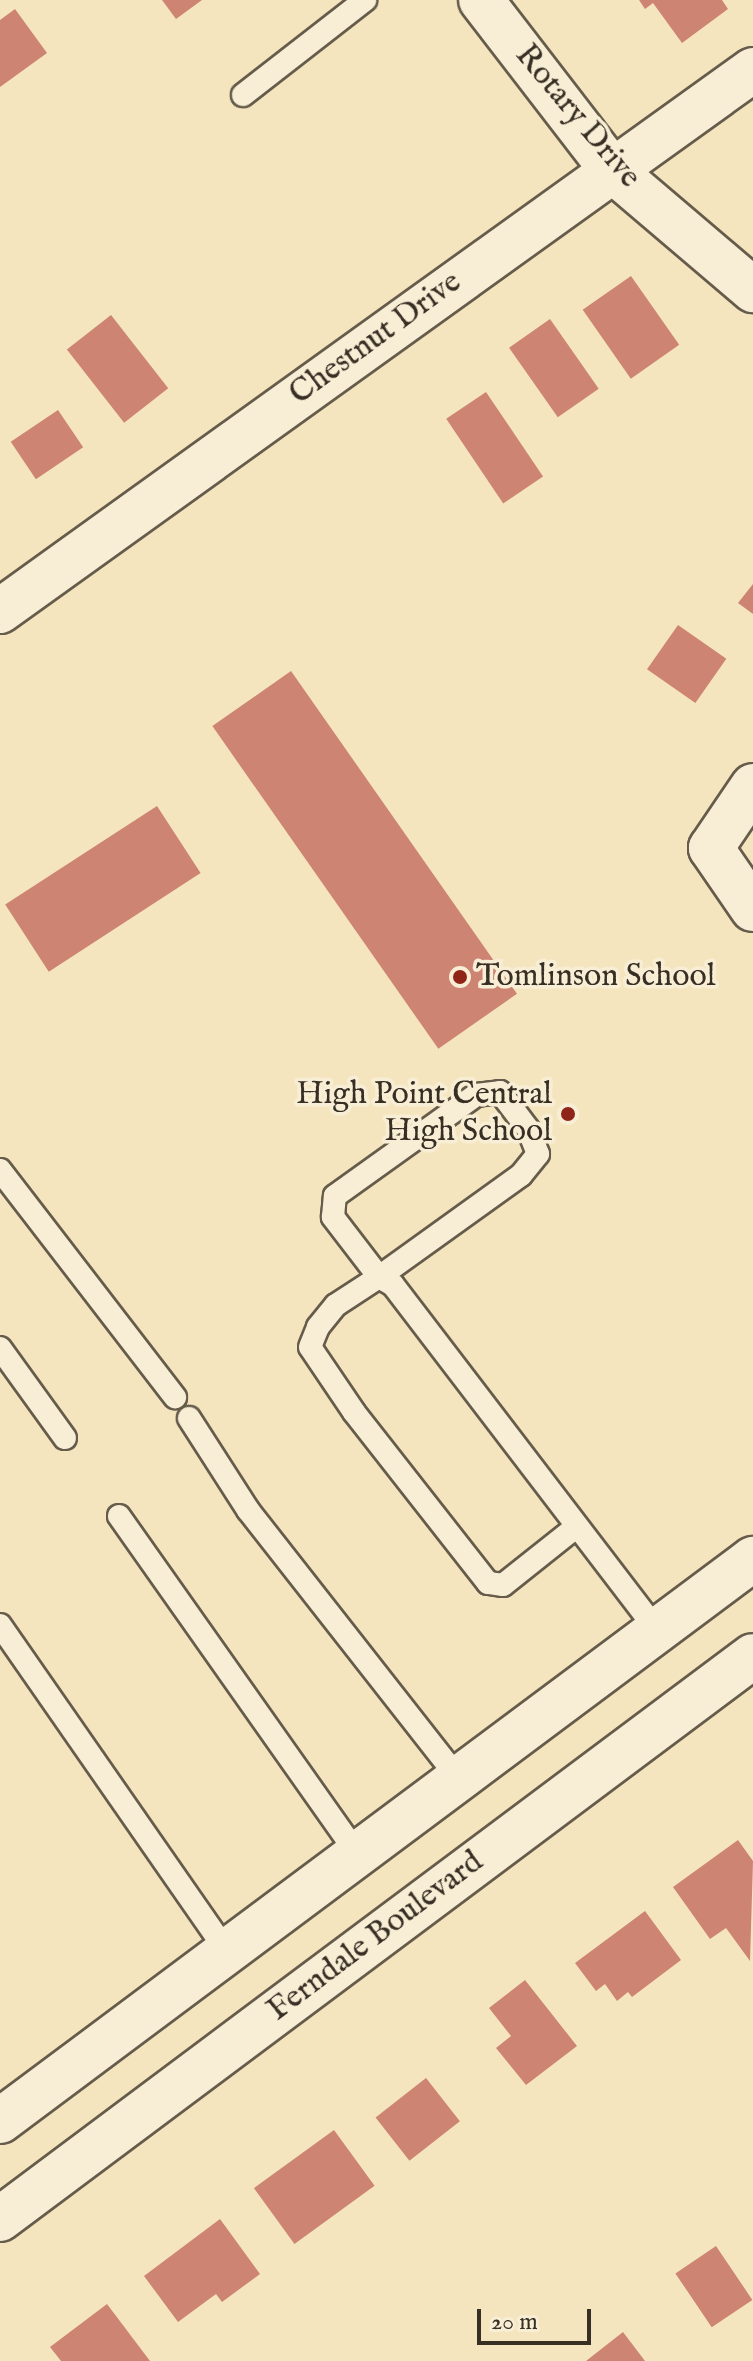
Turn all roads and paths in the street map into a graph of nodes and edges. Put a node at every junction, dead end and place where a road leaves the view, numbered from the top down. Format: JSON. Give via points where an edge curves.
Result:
{"nodes":[{"id":1,"x":365,"y":0,"type":"edge"},
{"id":2,"x":481,"y":0,"type":"edge"},
{"id":3,"x":753,"y":70,"type":"edge"},
{"id":4,"x":243,"y":95,"type":"dead end"},
{"id":5,"x":611,"y":169,"type":"junction"},
{"id":6,"x":753,"y":290,"type":"edge"},
{"id":7,"x":0,"y":611,"type":"edge"},
{"id":8,"x":753,"y":786,"type":"edge"},
{"id":9,"x":753,"y":909,"type":"edge"},
{"id":10,"x":0,"y":1170,"type":"edge"},
{"id":11,"x":379,"y":1277,"type":"junction"},
{"id":12,"x":0,"y":1348,"type":"edge"},
{"id":13,"x":175,"y":1397,"type":"dead end"},
{"id":14,"x":189,"y":1418,"type":"dead end"},
{"id":15,"x":65,"y":1438,"type":"dead end"},
{"id":16,"x":119,"y":1516,"type":"dead end"},
{"id":17,"x":576,"y":1527,"type":"junction"},
{"id":18,"x":753,"y":1559,"type":"edge"},
{"id":19,"x":0,"y":1625,"type":"edge"},
{"id":20,"x":657,"y":1630,"type":"junction"},
{"id":21,"x":753,"y":1656,"type":"edge"},
{"id":22,"x":457,"y":1777,"type":"junction"},
{"id":23,"x":356,"y":1852,"type":"junction"},
{"id":24,"x":225,"y":1949,"type":"junction"},
{"id":25,"x":0,"y":2121,"type":"edge"},
{"id":26,"x":0,"y":2219,"type":"edge"}],
"edges":[{"from":1,"to":4,"type":"lane"},
{"from":2,"to":5,"type":"street","name":"Rotary Drive"},
{"from":3,"to":5,"type":"street","name":"Chestnut Drive"},
{"from":5,"to":6,"type":"street","name":"Rotary Drive"},
{"from":5,"to":7,"type":"street","name":"Chestnut Drive"},
{"from":8,"to":9,"type":"street","via":[[711,848]]},
{"from":10,"to":13,"type":"lane"},
{"from":11,"to":11,"type":"lane","via":[[521,1175],[538,1154],[528,1129],[500,1092],[476,1095],[335,1196],[333,1217]]},
{"from":11,"to":17,"type":"lane","via":[[393,1285]]},
{"from":11,"to":17,"type":"lane","via":[[336,1305],[310,1347],[459,1547],[488,1583],[503,1585]]},
{"from":12,"to":15,"type":"lane"},
{"from":14,"to":22,"type":"lane","via":[[248,1510]]},
{"from":16,"to":23,"type":"lane"},
{"from":17,"to":20,"type":"lane"},
{"from":18,"to":20,"type":"street"},
{"from":19,"to":24,"type":"lane"},
{"from":20,"to":22,"type":"street"},
{"from":21,"to":26,"type":"street","name":"Ferndale Boulevard"},
{"from":22,"to":23,"type":"street"},
{"from":23,"to":24,"type":"street"},
{"from":24,"to":25,"type":"street"}]}
